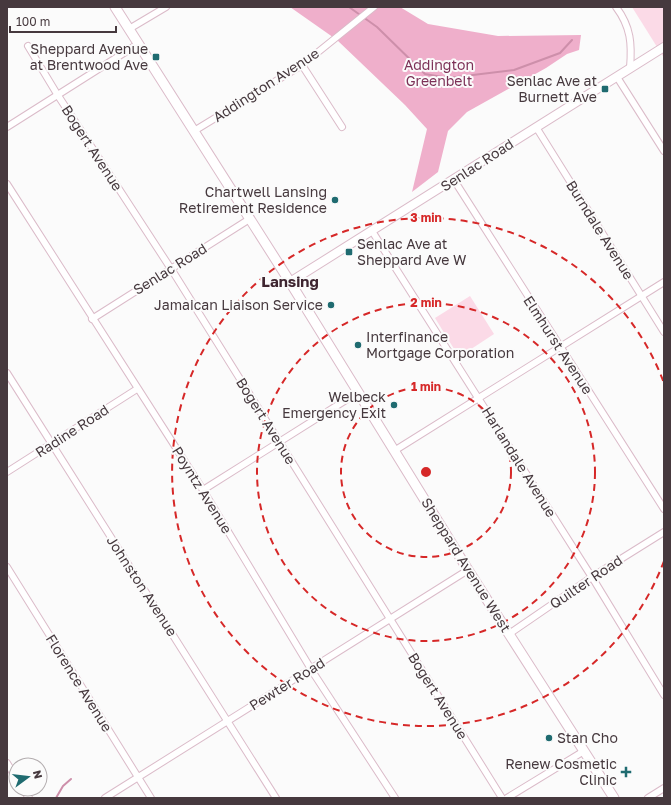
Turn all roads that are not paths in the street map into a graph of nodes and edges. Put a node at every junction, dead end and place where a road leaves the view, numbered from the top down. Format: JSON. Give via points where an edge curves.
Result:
{"nodes":[{"id":1,"x":115,"y":7,"type":"edge"},
{"id":2,"x":166,"y":7,"type":"edge"},
{"id":3,"x":374,"y":7,"type":"edge"},
{"id":4,"x":616,"y":7,"type":"edge"},
{"id":5,"x":129,"y":29,"type":"junction"},
{"id":6,"x":138,"y":44,"type":"junction"},
{"id":7,"x":28,"y":46,"type":"dead end"},
{"id":8,"x":664,"y":47,"type":"edge"},
{"id":9,"x":302,"y":65,"type":"junction"},
{"id":10,"x":630,"y":68,"type":"junction"},
{"id":11,"x":617,"y":77,"type":"junction"},
{"id":12,"x":57,"y":94,"type":"junction"},
{"id":13,"x":7,"y":127,"type":"edge"},
{"id":14,"x":342,"y":127,"type":"dead end"},
{"id":15,"x":536,"y":127,"type":"junction"},
{"id":16,"x":194,"y":131,"type":"junction"},
{"id":17,"x":664,"y":151,"type":"edge"},
{"id":18,"x":454,"y":180,"type":"junction"},
{"id":19,"x":7,"y":184,"type":"edge"},
{"id":20,"x":248,"y":220,"type":"junction"},
{"id":21,"x":372,"y":232,"type":"junction"},
{"id":22,"x":171,"y":268,"type":"junction"},
{"id":23,"x":290,"y":282,"type":"junction"},
{"id":24,"x":664,"y":282,"type":"edge"},
{"id":25,"x":640,"y":296,"type":"junction"},
{"id":26,"x":92,"y":318,"type":"junction"},
{"id":27,"x":664,"y":332,"type":"edge"},
{"id":28,"x":559,"y":347,"type":"junction"},
{"id":29,"x":7,"y":373,"type":"edge"},
{"id":30,"x":137,"y":389,"type":"junction"},
{"id":31,"x":357,"y":393,"type":"junction"},
{"id":32,"x":479,"y":399,"type":"junction"},
{"id":33,"x":280,"y":443,"type":"junction"},
{"id":34,"x":52,"y":445,"type":"junction"},
{"id":35,"x":394,"y":451,"type":"junction"},
{"id":36,"x":7,"y":472,"type":"edge"},
{"id":37,"x":203,"y":490,"type":"junction"},
{"id":38,"x":664,"y":509,"type":"edge"},
{"id":39,"x":664,"y":532,"type":"edge"},
{"id":40,"x":7,"y":567,"type":"edge"},
{"id":41,"x":468,"y":570,"type":"junction"},
{"id":42,"x":592,"y":577,"type":"junction"},
{"id":43,"x":390,"y":619,"type":"junction"},
{"id":44,"x":509,"y":634,"type":"junction"},
{"id":45,"x":312,"y":669,"type":"junction"},
{"id":46,"x":664,"y":695,"type":"edge"},
{"id":47,"x":228,"y":721,"type":"junction"},
{"id":48,"x":584,"y":751,"type":"junction"},
{"id":49,"x":138,"y":777,"type":"junction"},
{"id":50,"x":664,"y":788,"type":"edge"},
{"id":51,"x":105,"y":798,"type":"edge"},
{"id":52,"x":151,"y":798,"type":"edge"},
{"id":53,"x":276,"y":798,"type":"edge"},
{"id":54,"x":395,"y":798,"type":"edge"},
{"id":55,"x":502,"y":798,"type":"edge"},
{"id":56,"x":507,"y":798,"type":"edge"},
{"id":57,"x":614,"y":798,"type":"edge"},
{"id":58,"x":648,"y":798,"type":"edge"}],
"edges":[{"from":1,"to":5,"type":"main road","name":"Sheppard Avenue West"},
{"from":2,"to":5,"type":"street"},
{"from":3,"to":9,"type":"street","name":"Addington Avenue"},
{"from":4,"to":10,"type":"street","via":[[626,20],[630,37]]},
{"from":5,"to":6,"type":"main road","name":"Sheppard Avenue West"},
{"from":6,"to":12,"type":"street"},
{"from":6,"to":16,"type":"main road","name":"Sheppard Avenue West"},
{"from":7,"to":12,"type":"street","name":"Bogert Avenue"},
{"from":8,"to":10,"type":"street","name":"Senlac Road"},
{"from":9,"to":14,"type":"street"},
{"from":9,"to":16,"type":"street","name":"Addington Avenue"},
{"from":10,"to":11,"type":"street","name":"Senlac Road"},
{"from":11,"to":15,"type":"street","name":"Senlac Road"},
{"from":11,"to":17,"type":"street"},
{"from":12,"to":13,"type":"street"},
{"from":12,"to":22,"type":"street","name":"Bogert Avenue"},
{"from":15,"to":18,"type":"street","name":"Senlac Road"},
{"from":15,"to":25,"type":"street","name":"Burndale Avenue"},
{"from":16,"to":20,"type":"main road","name":"Sheppard Avenue West"},
{"from":18,"to":21,"type":"street","name":"Senlac Road"},
{"from":18,"to":28,"type":"street","name":"Elmhurst Avenue"},
{"from":19,"to":26,"type":"street","name":"Poyntz Avenue"},
{"from":20,"to":22,"type":"street","name":"Senlac Road"},
{"from":20,"to":23,"type":"main road","name":"Sheppard Avenue West"},
{"from":21,"to":23,"type":"street","name":"Senlac Road"},
{"from":21,"to":32,"type":"street","name":"Harlandale Avenue"},
{"from":22,"to":26,"type":"street","name":"Senlac Road"},
{"from":22,"to":33,"type":"street","name":"Bogert Avenue"},
{"from":23,"to":31,"type":"main road","name":"Sheppard Avenue West"},
{"from":24,"to":25,"type":"street"},
{"from":25,"to":27,"type":"street","name":"Burndale Avenue"},
{"from":25,"to":28,"type":"street"},
{"from":26,"to":30,"type":"street","name":"Poyntz Avenue"},
{"from":28,"to":32,"type":"street"},
{"from":28,"to":38,"type":"street","name":"Elmhurst Avenue"},
{"from":29,"to":34,"type":"street","name":"Johnston Avenue"},
{"from":30,"to":34,"type":"street","name":"Radine Road"},
{"from":30,"to":37,"type":"street","name":"Poyntz Avenue"},
{"from":31,"to":33,"type":"street"},
{"from":31,"to":35,"type":"main road","name":"Sheppard Avenue West"},
{"from":32,"to":35,"type":"street"},
{"from":32,"to":42,"type":"street","name":"Harlandale Avenue"},
{"from":33,"to":37,"type":"street"},
{"from":33,"to":43,"type":"street","name":"Bogert Avenue"},
{"from":34,"to":36,"type":"street","name":"Radine Road"},
{"from":34,"to":47,"type":"street","name":"Johnston Avenue"},
{"from":35,"to":41,"type":"main road","name":"Sheppard Avenue West"},
{"from":37,"to":45,"type":"street","name":"Poyntz Avenue"},
{"from":39,"to":42,"type":"street","name":"Quilter Road"},
{"from":40,"to":49,"type":"street","name":"Florence Avenue"},
{"from":41,"to":43,"type":"street","name":"Pewter Road"},
{"from":41,"to":44,"type":"main road","name":"Sheppard Avenue West"},
{"from":42,"to":44,"type":"street","name":"Quilter Road"},
{"from":42,"to":46,"type":"street","name":"Harlandale Avenue"},
{"from":43,"to":45,"type":"street","name":"Pewter Road"},
{"from":43,"to":55,"type":"street","name":"Bogert Avenue"},
{"from":44,"to":48,"type":"main road","name":"Sheppard Avenue West"},
{"from":45,"to":47,"type":"street","name":"Pewter Road"},
{"from":45,"to":54,"type":"street","name":"Poyntz Avenue"},
{"from":47,"to":49,"type":"street","name":"Pewter Road"},
{"from":47,"to":53,"type":"street","name":"Johnston Avenue"},
{"from":48,"to":56,"type":"street"},
{"from":48,"to":57,"type":"main road","name":"Sheppard Avenue West"},
{"from":49,"to":51,"type":"street","name":"Pewter Road"},
{"from":49,"to":52,"type":"street","name":"Florence Avenue"},
{"from":50,"to":58,"type":"street"}]}
